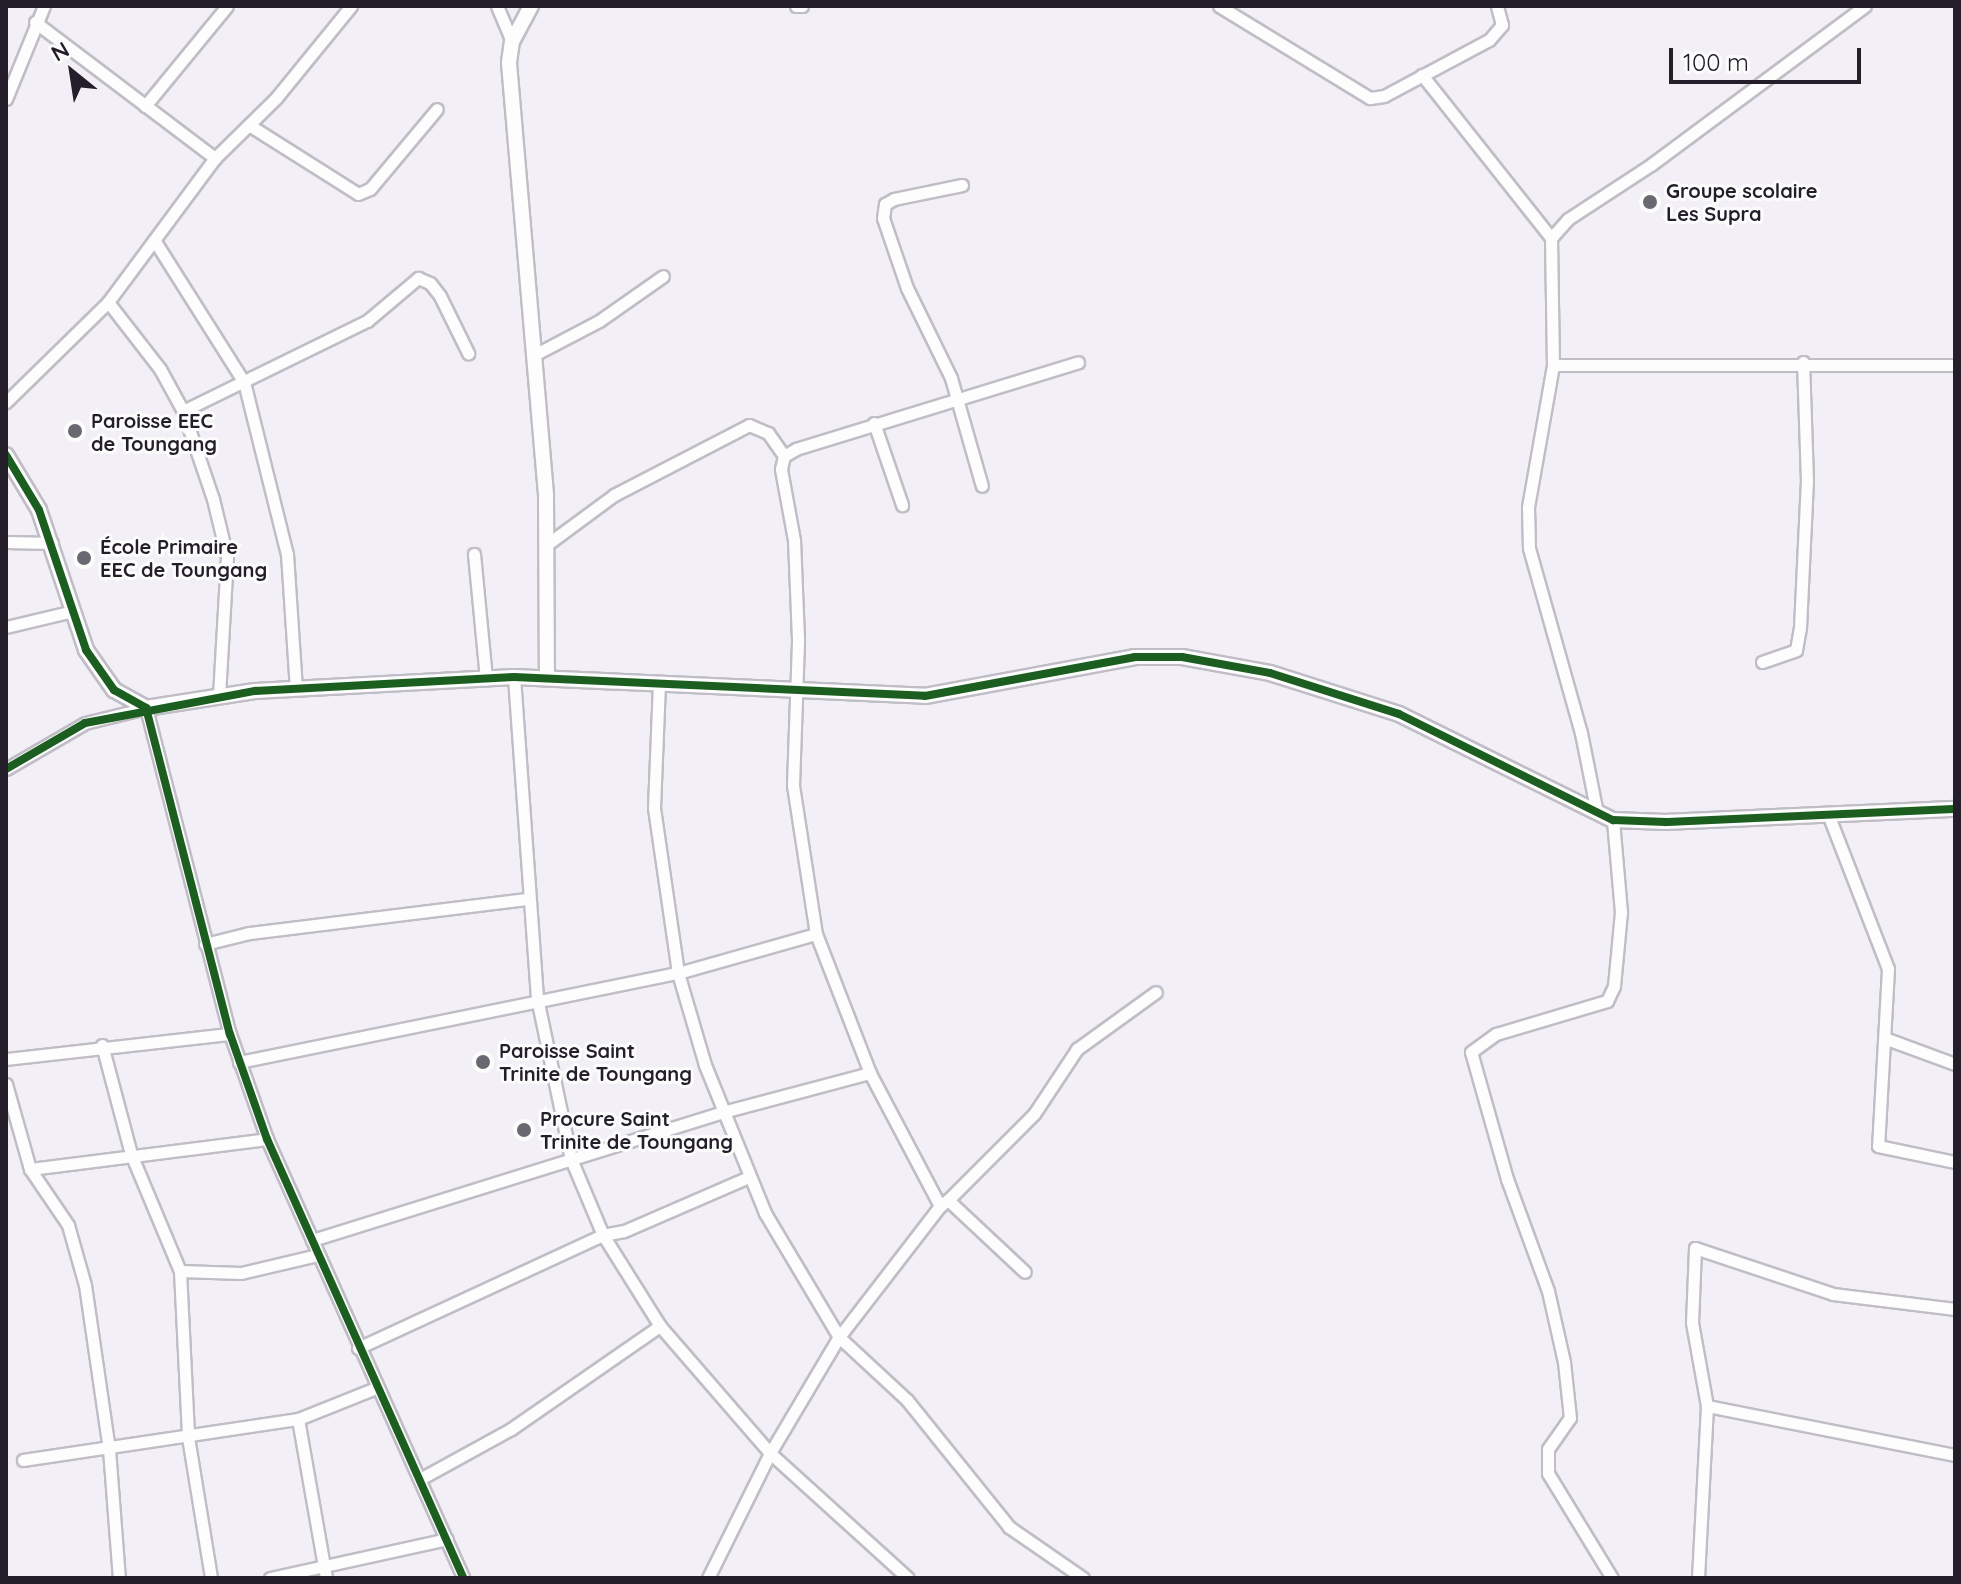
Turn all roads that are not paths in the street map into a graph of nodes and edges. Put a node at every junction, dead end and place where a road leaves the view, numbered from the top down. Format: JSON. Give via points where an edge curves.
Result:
{"nodes":[{"id":1,"x":44,"y":6,"type":"edge"},
{"id":2,"x":227,"y":6,"type":"edge"},
{"id":3,"x":351,"y":6,"type":"edge"},
{"id":4,"x":497,"y":6,"type":"edge"},
{"id":5,"x":531,"y":6,"type":"edge"},
{"id":6,"x":796,"y":6,"type":"edge"},
{"id":7,"x":802,"y":6,"type":"edge"},
{"id":8,"x":1497,"y":6,"type":"edge"},
{"id":9,"x":1865,"y":6,"type":"edge"},
{"id":10,"x":1223,"y":7,"type":"edge"},
{"id":11,"x":35,"y":22,"type":"junction"},
{"id":12,"x":512,"y":41,"type":"junction"},
{"id":13,"x":1422,"y":75,"type":"junction"},
{"id":14,"x":6,"y":99,"type":"edge"},
{"id":15,"x":145,"y":106,"type":"junction"},
{"id":16,"x":437,"y":109,"type":"dead end"},
{"id":17,"x":249,"y":125,"type":"junction"},
{"id":18,"x":215,"y":158,"type":"junction"},
{"id":19,"x":962,"y":185,"type":"dead end"},
{"id":20,"x":1551,"y":238,"type":"junction"},
{"id":21,"x":156,"y":243,"type":"junction"},
{"id":22,"x":663,"y":276,"type":"dead end"},
{"id":23,"x":108,"y":302,"type":"junction"},
{"id":24,"x":468,"y":353,"type":"dead end"},
{"id":25,"x":534,"y":355,"type":"junction"},
{"id":26,"x":1078,"y":362,"type":"dead end"},
{"id":27,"x":1803,"y":362,"type":"junction"},
{"id":28,"x":1553,"y":365,"type":"junction"},
{"id":29,"x":1955,"y":365,"type":"edge"},
{"id":30,"x":244,"y":382,"type":"junction"},
{"id":31,"x":958,"y":398,"type":"junction"},
{"id":32,"x":6,"y":402,"type":"edge"},
{"id":33,"x":183,"y":411,"type":"junction"},
{"id":34,"x":874,"y":423,"type":"junction"},
{"id":35,"x":6,"y":455,"type":"edge"},
{"id":36,"x":784,"y":456,"type":"junction"},
{"id":37,"x":982,"y":486,"type":"dead end"},
{"id":38,"x":902,"y":505,"type":"dead end"},
{"id":39,"x":6,"y":542,"type":"edge"},
{"id":40,"x":52,"y":543,"type":"junction"},
{"id":41,"x":549,"y":543,"type":"junction"},
{"id":42,"x":474,"y":554,"type":"dead end"},
{"id":43,"x":73,"y":611,"type":"junction"},
{"id":44,"x":6,"y":627,"type":"edge"},
{"id":45,"x":1762,"y":662,"type":"dead end"},
{"id":46,"x":514,"y":677,"type":"junction"},
{"id":47,"x":547,"y":678,"type":"junction"},
{"id":48,"x":486,"y":679,"type":"junction"},
{"id":49,"x":659,"y":683,"type":"junction"},
{"id":50,"x":296,"y":688,"type":"junction"},
{"id":51,"x":795,"y":690,"type":"junction"},
{"id":52,"x":219,"y":696,"type":"junction"},
{"id":53,"x":146,"y":708,"type":"junction"},
{"id":54,"x":6,"y":769,"type":"edge"},
{"id":55,"x":1955,"y":809,"type":"edge"},
{"id":56,"x":1597,"y":813,"type":"junction"},
{"id":57,"x":1828,"y":814,"type":"junction"},
{"id":58,"x":1613,"y":820,"type":"junction"},
{"id":59,"x":527,"y":899,"type":"junction"},
{"id":60,"x":816,"y":934,"type":"junction"},
{"id":61,"x":205,"y":944,"type":"junction"},
{"id":62,"x":678,"y":973,"type":"junction"},
{"id":63,"x":1156,"y":992,"type":"dead end"},
{"id":64,"x":537,"y":998,"type":"junction"},
{"id":65,"x":230,"y":1034,"type":"junction"},
{"id":66,"x":1887,"y":1039,"type":"junction"},
{"id":67,"x":102,"y":1045,"type":"junction"},
{"id":68,"x":6,"y":1059,"type":"edge"},
{"id":69,"x":239,"y":1062,"type":"junction"},
{"id":70,"x":1955,"y":1064,"type":"edge"},
{"id":71,"x":870,"y":1073,"type":"junction"},
{"id":72,"x":6,"y":1084,"type":"edge"},
{"id":73,"x":723,"y":1112,"type":"junction"},
{"id":74,"x":267,"y":1139,"type":"junction"},
{"id":75,"x":131,"y":1154,"type":"junction"},
{"id":76,"x":571,"y":1159,"type":"junction"},
{"id":77,"x":1955,"y":1162,"type":"edge"},
{"id":78,"x":30,"y":1169,"type":"junction"},
{"id":79,"x":749,"y":1177,"type":"junction"},
{"id":80,"x":944,"y":1203,"type":"junction"},
{"id":81,"x":603,"y":1235,"type":"junction"},
{"id":82,"x":312,"y":1240,"type":"junction"},
{"id":83,"x":318,"y":1255,"type":"junction"},
{"id":84,"x":180,"y":1271,"type":"junction"},
{"id":85,"x":1025,"y":1272,"type":"dead end"},
{"id":86,"x":1955,"y":1309,"type":"edge"},
{"id":87,"x":660,"y":1326,"type":"junction"},
{"id":88,"x":839,"y":1337,"type":"junction"},
{"id":89,"x":358,"y":1348,"type":"junction"},
{"id":90,"x":376,"y":1388,"type":"junction"},
{"id":91,"x":1707,"y":1406,"type":"junction"},
{"id":92,"x":298,"y":1419,"type":"junction"},
{"id":93,"x":188,"y":1437,"type":"junction"},
{"id":94,"x":109,"y":1449,"type":"junction"},
{"id":95,"x":770,"y":1453,"type":"junction"},
{"id":96,"x":1955,"y":1455,"type":"edge"},
{"id":97,"x":23,"y":1460,"type":"dead end"},
{"id":98,"x":420,"y":1479,"type":"junction"},
{"id":99,"x":447,"y":1539,"type":"junction"},
{"id":100,"x":325,"y":1572,"type":"edge"},
{"id":101,"x":119,"y":1578,"type":"edge"},
{"id":102,"x":211,"y":1578,"type":"edge"},
{"id":103,"x":270,"y":1578,"type":"edge"},
{"id":104,"x":463,"y":1578,"type":"edge"},
{"id":105,"x":708,"y":1578,"type":"edge"},
{"id":106,"x":908,"y":1578,"type":"edge"},
{"id":107,"x":1083,"y":1578,"type":"edge"},
{"id":108,"x":1612,"y":1578,"type":"edge"},
{"id":109,"x":1698,"y":1578,"type":"edge"}],
"edges":[{"from":1,"to":11,"type":"street"},
{"from":2,"to":15,"type":"street"},
{"from":3,"to":17,"type":"street"},
{"from":4,"to":12,"type":"street"},
{"from":5,"to":12,"type":"street"},
{"from":6,"to":7,"type":"street"},
{"from":8,"to":13,"type":"street","via":[[1502,25],[1497,33]]},
{"from":9,"to":20,"type":"street","via":[[1652,164],[1568,219]]},
{"from":10,"to":13,"type":"street","via":[[1370,98]]},
{"from":11,"to":14,"type":"street"},
{"from":11,"to":15,"type":"street"},
{"from":12,"to":25,"type":"street","via":[[510,79]]},
{"from":13,"to":20,"type":"street"},
{"from":15,"to":18,"type":"street"},
{"from":16,"to":17,"type":"street","via":[[370,189],[358,194]]},
{"from":17,"to":18,"type":"street"},
{"from":18,"to":21,"type":"street"},
{"from":19,"to":31,"type":"street","via":[[894,199],[885,204],[883,218],[907,288]]},
{"from":20,"to":28,"type":"street"},
{"from":21,"to":23,"type":"street"},
{"from":21,"to":30,"type":"street"},
{"from":22,"to":25,"type":"street","via":[[599,321]]},
{"from":23,"to":32,"type":"street"},
{"from":23,"to":33,"type":"street","via":[[160,369]]},
{"from":24,"to":30,"type":"street","via":[[440,296],[418,278],[367,321]]},
{"from":25,"to":41,"type":"street"},
{"from":26,"to":31,"type":"street"},
{"from":27,"to":28,"type":"street"},
{"from":27,"to":29,"type":"street"},
{"from":27,"to":45,"type":"street","via":[[1807,481],[1800,628],[1796,650]]},
{"from":28,"to":56,"type":"street","via":[[1528,507],[1529,548],[1581,733]]},
{"from":30,"to":33,"type":"street"},
{"from":30,"to":50,"type":"street","via":[[287,554]]},
{"from":31,"to":34,"type":"street"},
{"from":31,"to":37,"type":"street"},
{"from":33,"to":52,"type":"street","via":[[227,557]]},
{"from":34,"to":36,"type":"street"},
{"from":34,"to":38,"type":"street"},
{"from":35,"to":40,"type":"street"},
{"from":36,"to":41,"type":"street","via":[[768,433],[749,425],[614,495]]},
{"from":36,"to":51,"type":"street","via":[[797,598]]},
{"from":39,"to":40,"type":"street"},
{"from":40,"to":43,"type":"street"},
{"from":41,"to":47,"type":"street"},
{"from":42,"to":48,"type":"street"},
{"from":43,"to":44,"type":"street"},
{"from":43,"to":53,"type":"street","via":[[86,650],[114,690]]},
{"from":46,"to":47,"type":"street"},
{"from":46,"to":48,"type":"street"},
{"from":46,"to":59,"type":"street"},
{"from":47,"to":49,"type":"street"},
{"from":48,"to":50,"type":"street"},
{"from":49,"to":51,"type":"street"},
{"from":49,"to":62,"type":"street","via":[[654,808]]},
{"from":50,"to":52,"type":"street"},
{"from":51,"to":56,"type":"street","via":[[925,696],[1135,657],[1237,666],[1399,714]]},
{"from":51,"to":60,"type":"street","via":[[793,785]]},
{"from":52,"to":53,"type":"street"},
{"from":53,"to":54,"type":"street","via":[[85,723]]},
{"from":53,"to":61,"type":"street"},
{"from":55,"to":57,"type":"street"},
{"from":56,"to":58,"type":"street"},
{"from":57,"to":58,"type":"street"},
{"from":57,"to":66,"type":"street","via":[[1888,969]]},
{"from":58,"to":108,"type":"street","via":[[1621,912],[1614,986],[1607,1001],[1496,1034],[1471,1052],[1507,1179],[1548,1291],[1564,1362],[1570,1418],[1548,1449],[1548,1473]]},
{"from":59,"to":61,"type":"street","via":[[249,933]]},
{"from":59,"to":64,"type":"street"},
{"from":60,"to":62,"type":"street"},
{"from":60,"to":71,"type":"street"},
{"from":61,"to":65,"type":"street"},
{"from":62,"to":64,"type":"street"},
{"from":62,"to":73,"type":"street"},
{"from":63,"to":80,"type":"street","via":[[1077,1049],[1034,1114]]},
{"from":64,"to":69,"type":"street"},
{"from":64,"to":76,"type":"street"},
{"from":65,"to":67,"type":"street"},
{"from":65,"to":69,"type":"street"},
{"from":66,"to":70,"type":"street"},
{"from":66,"to":77,"type":"street","via":[[1878,1146]]},
{"from":67,"to":68,"type":"street"},
{"from":67,"to":75,"type":"street"},
{"from":69,"to":74,"type":"street"},
{"from":71,"to":73,"type":"street"},
{"from":71,"to":80,"type":"street"},
{"from":72,"to":78,"type":"street"},
{"from":73,"to":76,"type":"street"},
{"from":73,"to":79,"type":"street"},
{"from":74,"to":75,"type":"street"},
{"from":74,"to":82,"type":"street"},
{"from":75,"to":78,"type":"street"},
{"from":75,"to":84,"type":"street"},
{"from":76,"to":81,"type":"street"},
{"from":76,"to":82,"type":"street"},
{"from":78,"to":94,"type":"street","via":[[75,1240]]},
{"from":79,"to":81,"type":"street","via":[[624,1231]]},
{"from":79,"to":88,"type":"street","via":[[799,1276]]},
{"from":80,"to":85,"type":"street"},
{"from":80,"to":88,"type":"street"},
{"from":81,"to":87,"type":"street"},
{"from":81,"to":89,"type":"street"},
{"from":82,"to":83,"type":"street"},
{"from":83,"to":84,"type":"street","via":[[241,1273]]},
{"from":83,"to":89,"type":"street"},
{"from":84,"to":93,"type":"street"},
{"from":86,"to":91,"type":"street","via":[[1833,1294],[1695,1248],[1692,1323]]},
{"from":87,"to":95,"type":"street"},
{"from":87,"to":98,"type":"street","via":[[524,1421]]},
{"from":88,"to":95,"type":"street"},
{"from":88,"to":107,"type":"street","via":[[907,1400],[1009,1527]]},
{"from":89,"to":90,"type":"street"},
{"from":90,"to":92,"type":"street"},
{"from":90,"to":98,"type":"street"},
{"from":91,"to":96,"type":"street"},
{"from":91,"to":109,"type":"street"},
{"from":92,"to":93,"type":"street"},
{"from":92,"to":100,"type":"street"},
{"from":93,"to":94,"type":"street"},
{"from":93,"to":102,"type":"street"},
{"from":94,"to":97,"type":"street"},
{"from":94,"to":101,"type":"street"},
{"from":95,"to":105,"type":"street"},
{"from":95,"to":106,"type":"street"},
{"from":98,"to":99,"type":"street"},
{"from":99,"to":100,"type":"street"},
{"from":99,"to":104,"type":"street"},
{"from":100,"to":103,"type":"street"}]}
